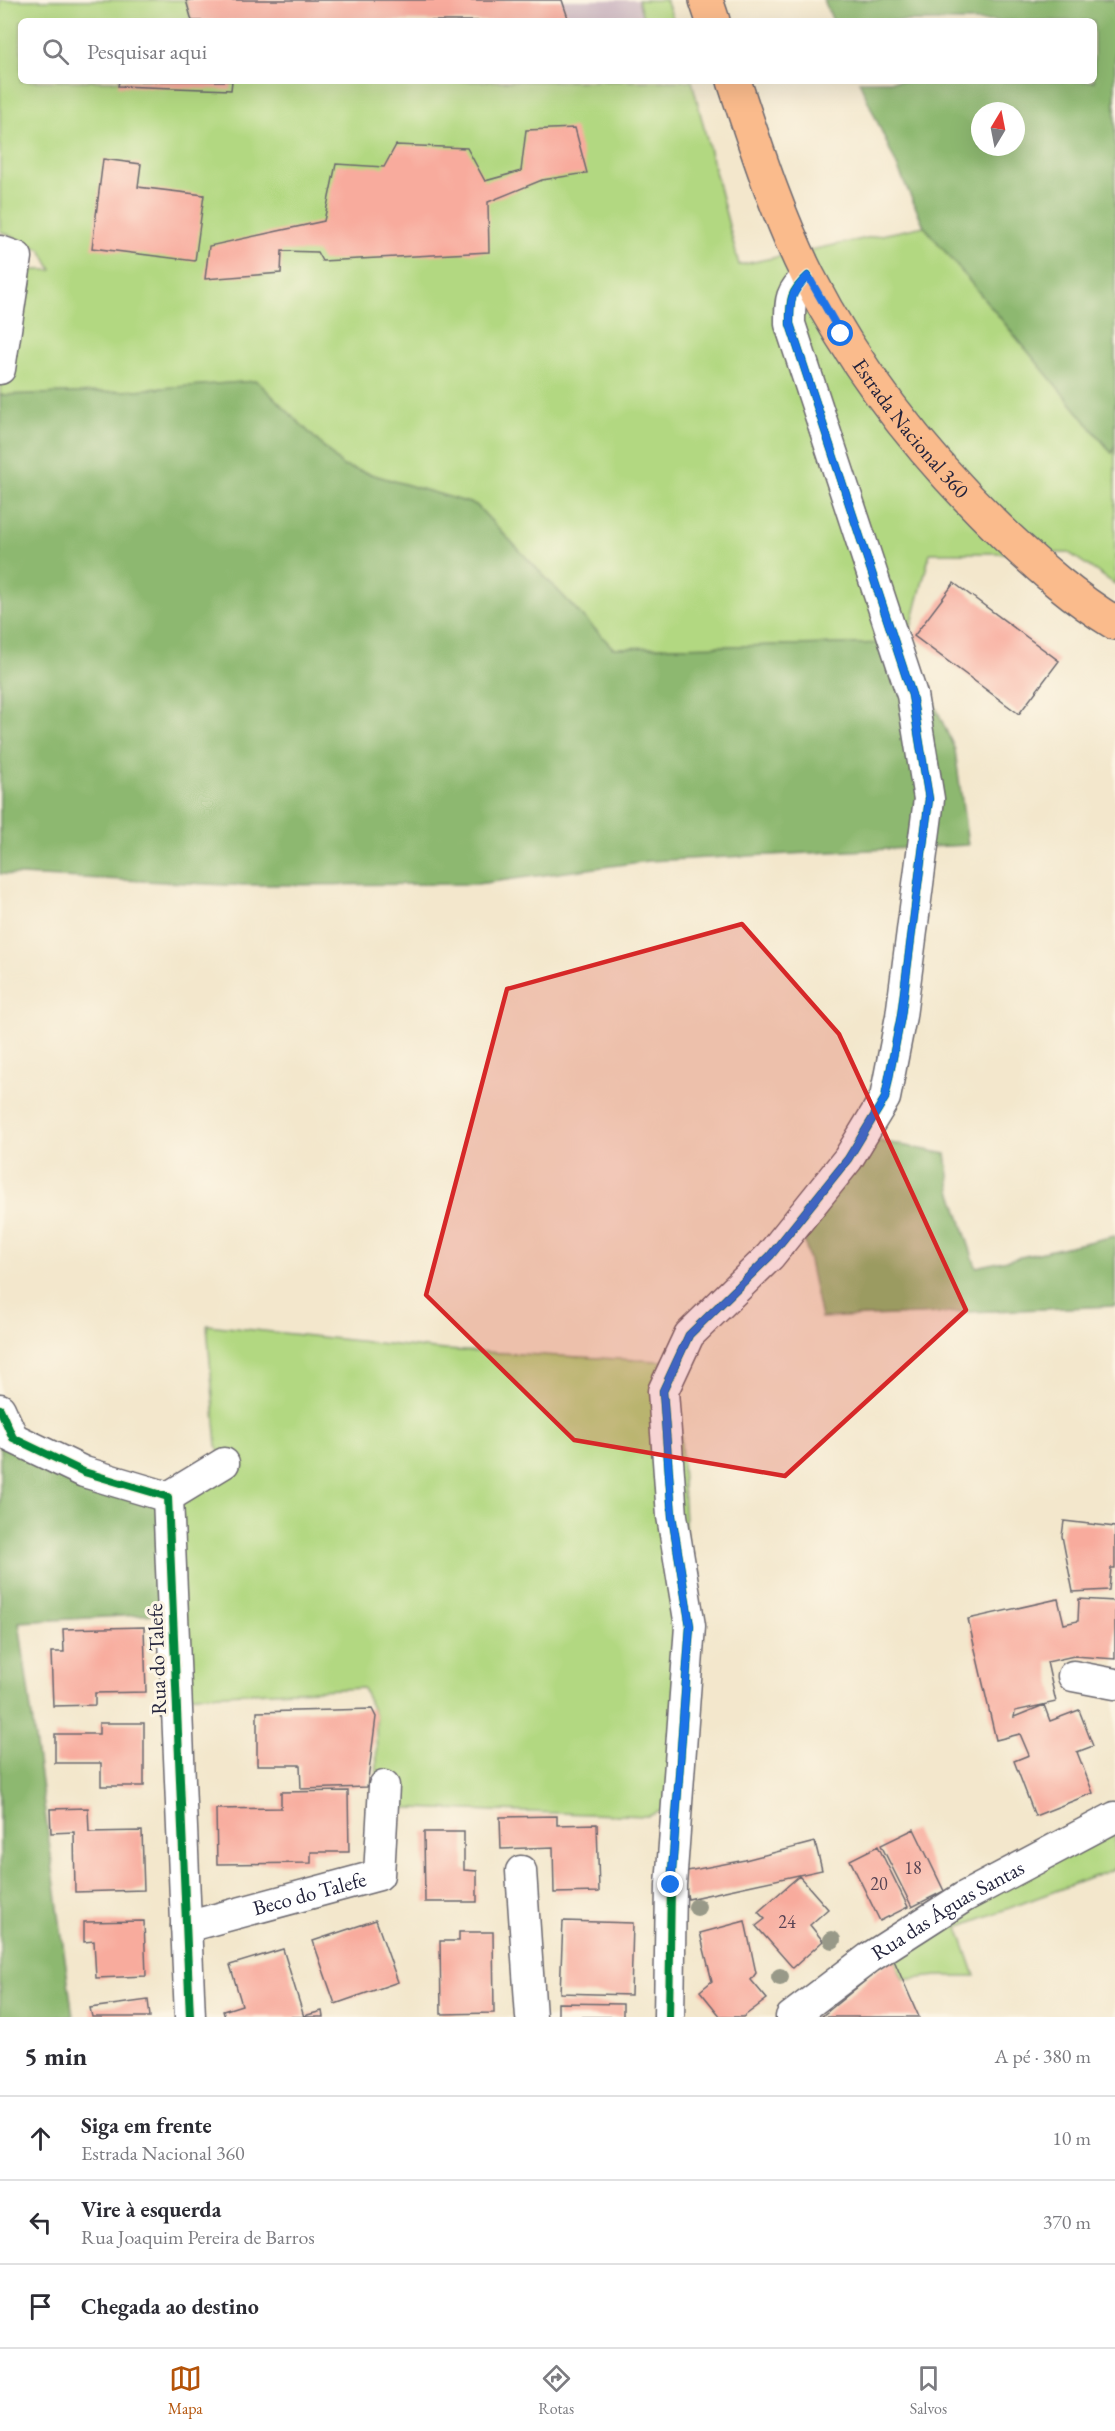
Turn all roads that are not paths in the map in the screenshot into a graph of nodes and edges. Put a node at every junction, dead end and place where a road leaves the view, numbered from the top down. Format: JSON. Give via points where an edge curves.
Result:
{"nodes":[{"id":1,"x":706,"y":0,"type":"edge"},
{"id":2,"x":712,"y":18,"type":"edge"},
{"id":3,"x":735,"y":84,"type":"edge"},
{"id":4,"x":0,"y":251,"type":"edge"},
{"id":5,"x":808,"y":276,"type":"junction"},
{"id":6,"x":0,"y":369,"type":"edge"},
{"id":7,"x":1115,"y":623,"type":"edge"},
{"id":8,"x":0,"y":1409,"type":"edge"},
{"id":9,"x":224,"y":1463,"type":"dead end"},
{"id":10,"x":168,"y":1497,"type":"junction"},
{"id":11,"x":1073,"y":1677,"type":"dead end"},
{"id":12,"x":1115,"y":1684,"type":"edge"},
{"id":13,"x":384,"y":1786,"type":"dead end"},
{"id":14,"x":1115,"y":1817,"type":"edge"},
{"id":15,"x":521,"y":1871,"type":"dead end"},
{"id":16,"x":186,"y":1927,"type":"junction"},
{"id":17,"x":190,"y":2017,"type":"edge"},
{"id":18,"x":531,"y":2017,"type":"edge"},
{"id":19,"x":669,"y":2017,"type":"edge"},
{"id":20,"x":791,"y":2017,"type":"edge"}],
"edges":[{"from":1,"to":2,"type":"main road"},
{"from":3,"to":5,"type":"main road","name":"Estrada Nacional 360","via":[[777,208]]},
{"from":4,"to":6,"type":"street","via":[[16,257]]},
{"from":5,"to":7,"type":"main road","name":"Estrada Nacional 360","via":[[878,391],[949,479],[1069,592]]},
{"from":5,"to":19,"type":"street","via":[[790,298],[790,324],[912,695],[929,799],[901,1016],[885,1098],[848,1159],[770,1256],[689,1335],[663,1391],[672,1516],[690,1626],[671,1885]]},
{"from":8,"to":10,"type":"street","via":[[13,1438],[84,1472]]},
{"from":9,"to":10,"type":"street"},
{"from":10,"to":16,"type":"street","name":"Rua do Talefe"},
{"from":11,"to":12,"type":"street"},
{"from":13,"to":16,"type":"street","name":"Beco do Talefe","via":[[379,1875]]},
{"from":14,"to":20,"type":"street","name":"Rua das Águas Santas","via":[[964,1897],[869,1958]]},
{"from":15,"to":18,"type":"street"},
{"from":16,"to":17,"type":"street","name":"Rua do Talefe"}]}
